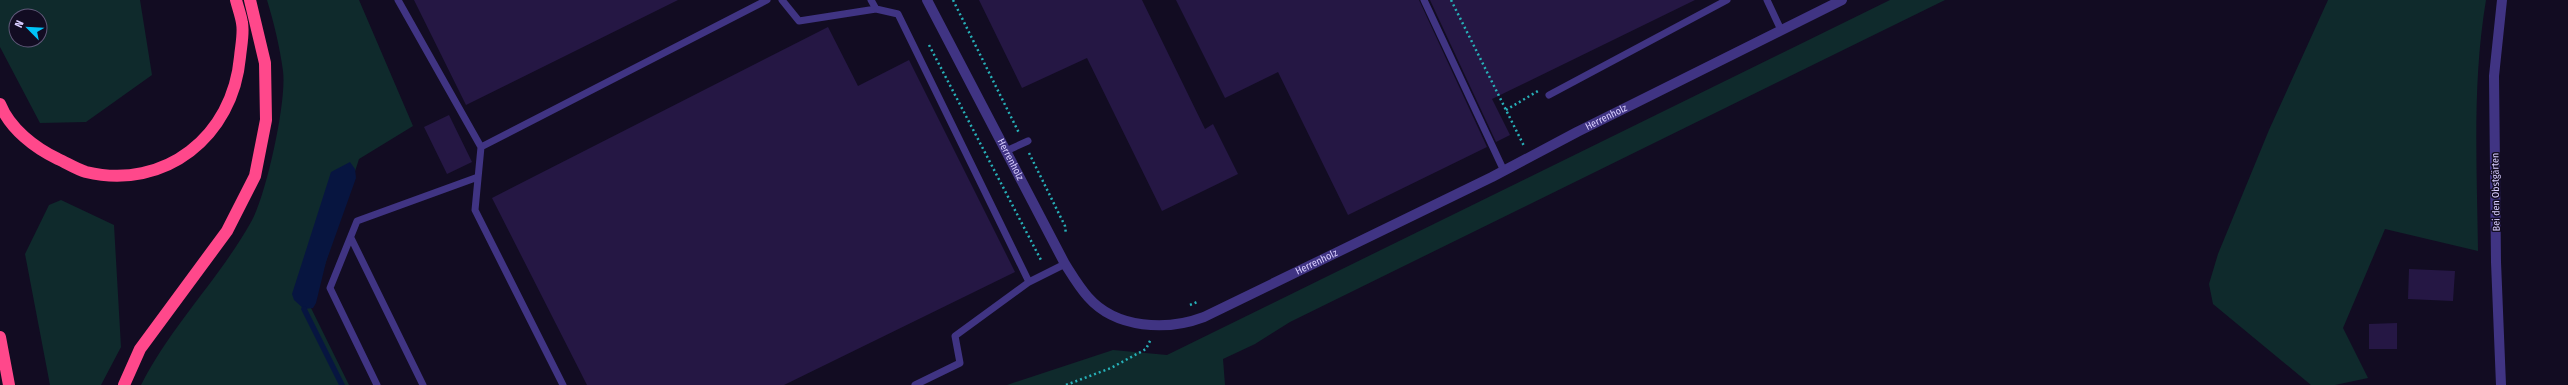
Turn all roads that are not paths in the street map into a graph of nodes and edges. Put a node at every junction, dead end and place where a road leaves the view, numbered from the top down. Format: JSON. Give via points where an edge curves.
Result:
{"nodes":[{"id":1,"x":236,"y":0,"type":"edge"},
{"id":2,"x":250,"y":0,"type":"edge"},
{"id":3,"x":398,"y":0,"type":"edge"},
{"id":4,"x":767,"y":0,"type":"edge"},
{"id":5,"x":782,"y":0,"type":"edge"},
{"id":6,"x":871,"y":0,"type":"edge"},
{"id":7,"x":927,"y":0,"type":"edge"},
{"id":8,"x":1424,"y":0,"type":"edge"},
{"id":9,"x":1727,"y":0,"type":"edge"},
{"id":10,"x":1767,"y":0,"type":"edge"},
{"id":11,"x":1842,"y":0,"type":"edge"},
{"id":12,"x":2502,"y":0,"type":"edge"},
{"id":13,"x":876,"y":9,"type":"junction"},
{"id":14,"x":1781,"y":30,"type":"junction"},
{"id":15,"x":1549,"y":95,"type":"road end"},
{"id":16,"x":0,"y":104,"type":"edge"},
{"id":17,"x":1026,"y":142,"type":"road end"},
{"id":18,"x":481,"y":147,"type":"junction"},
{"id":19,"x":1006,"y":151,"type":"junction"},
{"id":20,"x":1504,"y":171,"type":"junction"},
{"id":21,"x":478,"y":177,"type":"junction"},
{"id":22,"x":351,"y":238,"type":"junction"},
{"id":23,"x":1065,"y":264,"type":"junction"},
{"id":24,"x":1029,"y":282,"type":"junction"},
{"id":25,"x":0,"y":336,"type":"edge"},
{"id":26,"x":8,"y":385,"type":"edge"},
{"id":27,"x":124,"y":385,"type":"edge"},
{"id":28,"x":377,"y":385,"type":"edge"},
{"id":29,"x":423,"y":385,"type":"edge"},
{"id":30,"x":563,"y":385,"type":"edge"},
{"id":31,"x":915,"y":385,"type":"edge"},
{"id":32,"x":2501,"y":385,"type":"edge"}],
"edges":[{"from":1,"to":16,"type":"highway","via":[[242,25],[239,70],[232,97],[214,130],[186,156],[148,173],[111,176],[84,172],[38,150],[4,115]]},
{"from":2,"to":27,"type":"highway","via":[[265,63],[266,120],[255,176],[227,231],[140,349]]},
{"from":3,"to":18,"type":"lane"},
{"from":4,"to":18,"type":"lane"},
{"from":5,"to":13,"type":"lane","via":[[799,21]]},
{"from":6,"to":13,"type":"lane"},
{"from":7,"to":19,"type":"street","name":"Herrenholz"},
{"from":8,"to":20,"type":"lane"},
{"from":9,"to":15,"type":"lane"},
{"from":10,"to":14,"type":"lane"},
{"from":11,"to":14,"type":"street","name":"Herrenholz"},
{"from":12,"to":32,"type":"street","name":"Bei den Obstgärten","via":[[2494,76],[2496,262]]},
{"from":13,"to":24,"type":"lane","via":[[898,14]]},
{"from":14,"to":20,"type":"street","name":"Herrenholz"},
{"from":17,"to":19,"type":"lane"},
{"from":18,"to":21,"type":"lane"},
{"from":19,"to":23,"type":"street","name":"Herrenholz"},
{"from":20,"to":23,"type":"street","name":"Herrenholz","via":[[1190,322],[1157,326],[1132,323],[1111,315],[1088,298]]},
{"from":21,"to":22,"type":"lane","via":[[358,221]]},
{"from":21,"to":30,"type":"lane","via":[[475,210]]},
{"from":22,"to":28,"type":"lane","via":[[330,288]]},
{"from":22,"to":29,"type":"lane"},
{"from":23,"to":24,"type":"lane"},
{"from":24,"to":31,"type":"lane","via":[[955,336],[960,363]]},
{"from":25,"to":26,"type":"highway"}]}
